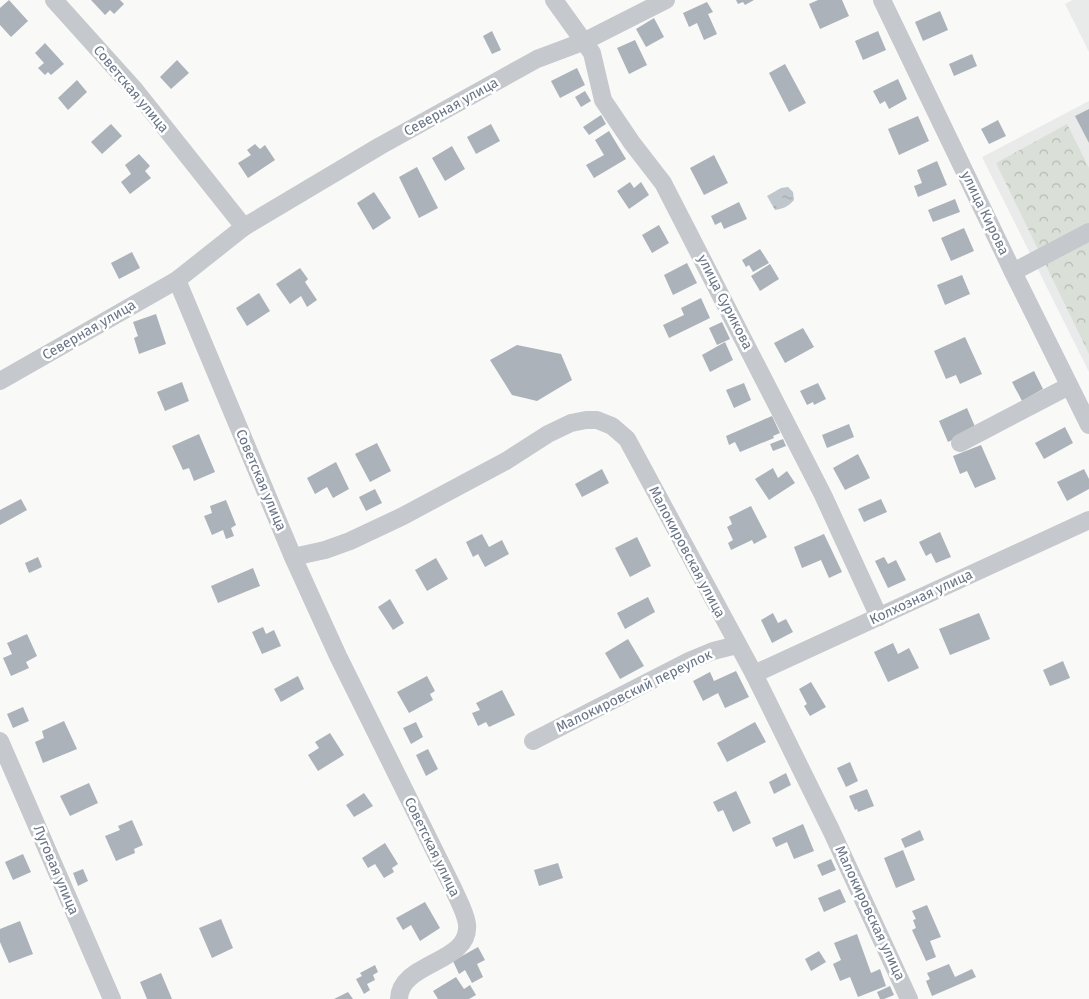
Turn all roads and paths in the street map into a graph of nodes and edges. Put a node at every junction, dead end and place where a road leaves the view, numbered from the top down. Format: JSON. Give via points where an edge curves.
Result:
{"nodes":[{"id":1,"x":54,"y":0,"type":"edge"},
{"id":2,"x":554,"y":0,"type":"edge"},
{"id":3,"x":882,"y":0,"type":"edge"},
{"id":4,"x":657,"y":2,"type":"edge"},
{"id":5,"x":584,"y":41,"type":"junction"},
{"id":6,"x":244,"y":227,"type":"junction"},
{"id":7,"x":1089,"y":232,"type":"edge"},
{"id":8,"x":1013,"y":272,"type":"junction"},
{"id":9,"x":177,"y":280,"type":"junction"},
{"id":10,"x":0,"y":381,"type":"edge"},
{"id":11,"x":1069,"y":386,"type":"junction"},
{"id":12,"x":1083,"y":401,"type":"edge"},
{"id":13,"x":1089,"y":425,"type":"edge"},
{"id":14,"x":960,"y":442,"type":"dead end"},
{"id":15,"x":1089,"y":520,"type":"edge"},
{"id":16,"x":293,"y":557,"type":"junction"},
{"id":17,"x":879,"y":617,"type":"junction"},
{"id":18,"x":737,"y":645,"type":"junction"},
{"id":19,"x":754,"y":674,"type":"junction"},
{"id":20,"x":0,"y":741,"type":"edge"},
{"id":21,"x":533,"y":741,"type":"dead end"},
{"id":22,"x":112,"y":999,"type":"edge"},
{"id":23,"x":399,"y":999,"type":"edge"},
{"id":24,"x":909,"y":999,"type":"edge"}],
"edges":[{"from":1,"to":6,"type":"street","name":"Советская улица","via":[[134,90]]},
{"from":2,"to":5,"type":"street","name":"улица Сурикова"},
{"from":3,"to":8,"type":"street","name":"улица Кирова"},
{"from":4,"to":5,"type":"street","name":"Северная улица"},
{"from":5,"to":6,"type":"street","name":"Северная улица","via":[[537,59],[380,146]]},
{"from":5,"to":17,"type":"street","name":"улица Сурикова","via":[[592,53],[603,100],[663,183],[823,495]]},
{"from":6,"to":9,"type":"street"},
{"from":7,"to":8,"type":"street"},
{"from":8,"to":11,"type":"street","name":"улица Кирова"},
{"from":9,"to":10,"type":"street","name":"Северная улица"},
{"from":9,"to":16,"type":"street","name":"Советская улица"},
{"from":11,"to":12,"type":"street","name":"улица Кирова"},
{"from":11,"to":14,"type":"street"},
{"from":12,"to":13,"type":"street","name":"улица Кирова"},
{"from":15,"to":17,"type":"street","name":"Колхозная улица"},
{"from":16,"to":18,"type":"street","name":"Малокировская улица","via":[[350,541],[506,461],[548,434],[571,423],[597,420],[612,426],[627,439]]},
{"from":16,"to":23,"type":"street","name":"Советская улица","via":[[338,656],[453,888],[467,926],[457,948],[410,977],[403,984]]},
{"from":17,"to":19,"type":"street","name":"Колхозная улица"},
{"from":18,"to":19,"type":"street","name":"Малокировская улица"},
{"from":18,"to":21,"type":"street","name":"Малокировский переулок","via":[[689,661]]},
{"from":19,"to":24,"type":"street","name":"Малокировская улица"},
{"from":20,"to":22,"type":"street","name":"Луговая улица"}]}
